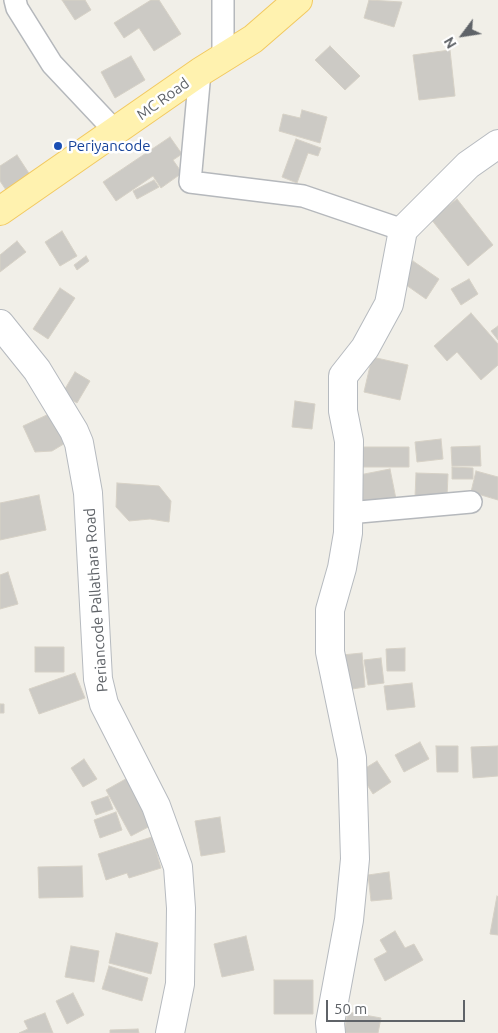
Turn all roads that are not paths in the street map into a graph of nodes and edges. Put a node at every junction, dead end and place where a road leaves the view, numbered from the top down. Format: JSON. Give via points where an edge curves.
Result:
{"nodes":[{"id":1,"x":15,"y":0,"type":"edge"},
{"id":2,"x":223,"y":0,"type":"edge"},
{"id":3,"x":298,"y":0,"type":"edge"},
{"id":4,"x":223,"y":57,"type":"junction"},
{"id":5,"x":200,"y":72,"type":"junction"},
{"id":6,"x":116,"y":132,"type":"junction"},
{"id":7,"x":498,"y":144,"type":"edge"},
{"id":8,"x":0,"y":211,"type":"edge"},
{"id":9,"x":403,"y":230,"type":"junction"},
{"id":10,"x":0,"y":324,"type":"edge"},
{"id":11,"x":471,"y":502,"type":"dead end"},
{"id":12,"x":348,"y":512,"type":"junction"},
{"id":13,"x":170,"y":1033,"type":"edge"},
{"id":14,"x":331,"y":1033,"type":"edge"}],
"edges":[{"from":1,"to":6,"type":"street","via":[[52,64]]},
{"from":2,"to":4,"type":"street"},
{"from":3,"to":4,"type":"main road","name":"MC Road","via":[[253,38]]},
{"from":4,"to":5,"type":"main road","name":"MC Road"},
{"from":5,"to":6,"type":"main road","name":"MC Road"},
{"from":5,"to":9,"type":"street","via":[[190,182],[303,196]]},
{"from":6,"to":8,"type":"main road","name":"MC Road"},
{"from":7,"to":9,"type":"street","via":[[468,165]]},
{"from":9,"to":12,"type":"street","via":[[389,304],[365,348],[343,376],[343,411],[349,441]]},
{"from":10,"to":13,"type":"street","name":"Periancode Pallathara Road","via":[[37,370],[79,443],[88,493],[98,679],[104,704],[156,806],[178,867],[180,984]]},
{"from":11,"to":12,"type":"street"},
{"from":12,"to":14,"type":"street","via":[[342,568],[330,610],[330,652],[352,758],[355,859]]}]}
